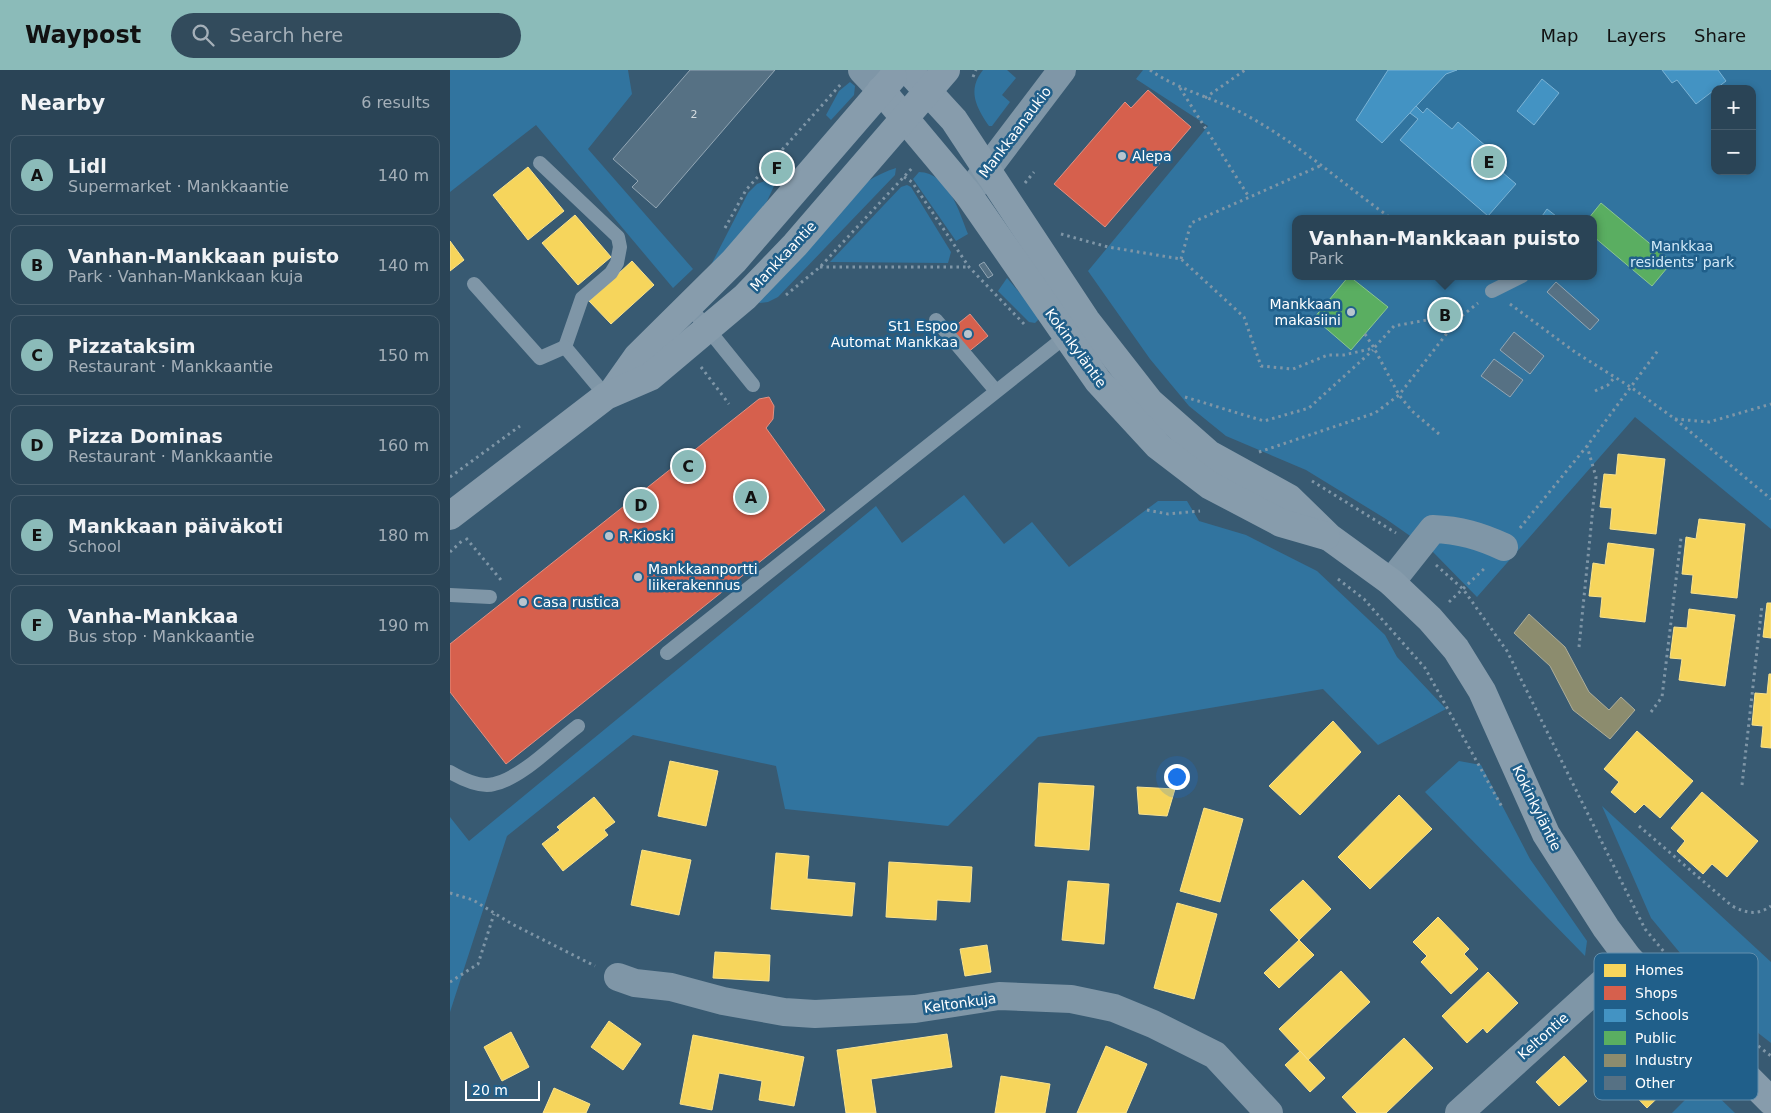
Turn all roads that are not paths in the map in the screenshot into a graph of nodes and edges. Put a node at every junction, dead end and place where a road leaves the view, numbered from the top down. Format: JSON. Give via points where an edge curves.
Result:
{"nodes":[{"id":1,"x":899,"y":70,"type":"edge"},
{"id":2,"x":908,"y":70,"type":"edge"},
{"id":3,"x":946,"y":70,"type":"edge"},
{"id":4,"x":1062,"y":70,"type":"edge"},
{"id":5,"x":854,"y":74,"type":"edge"},
{"id":6,"x":881,"y":90,"type":"junction"},
{"id":7,"x":928,"y":91,"type":"junction"},
{"id":8,"x":905,"y":118,"type":"junction"},
{"id":9,"x":540,"y":164,"type":"dead end"},
{"id":10,"x":986,"y":170,"type":"junction"},
{"id":11,"x":968,"y":194,"type":"junction"},
{"id":12,"x":1514,"y":280,"type":"edge"},
{"id":13,"x":474,"y":284,"type":"dead end"},
{"id":14,"x":1492,"y":291,"type":"road end"},
{"id":15,"x":690,"y":306,"type":"junction"},
{"id":16,"x":936,"y":320,"type":"dead end"},
{"id":17,"x":708,"y":330,"type":"junction"},
{"id":18,"x":1067,"y":335,"type":"junction"},
{"id":19,"x":566,"y":347,"type":"junction"},
{"id":20,"x":753,"y":385,"type":"dead end"},
{"id":21,"x":996,"y":392,"type":"junction"},
{"id":22,"x":610,"y":393,"type":"junction"},
{"id":23,"x":450,"y":516,"type":"edge"},
{"id":24,"x":1504,"y":547,"type":"road end"},
{"id":25,"x":1391,"y":582,"type":"junction"},
{"id":26,"x":450,"y":595,"type":"edge"},
{"id":27,"x":490,"y":597,"type":"dead end"},
{"id":28,"x":668,"y":653,"type":"dead end"},
{"id":29,"x":578,"y":726,"type":"dead end"},
{"id":30,"x":450,"y":772,"type":"edge"},
{"id":31,"x":1625,"y":953,"type":"edge"},
{"id":32,"x":618,"y":977,"type":"road end"},
{"id":33,"x":1594,"y":991,"type":"edge"},
{"id":34,"x":1758,"y":1088,"type":"edge"},
{"id":35,"x":1771,"y":1101,"type":"edge"},
{"id":36,"x":1269,"y":1113,"type":"edge"},
{"id":37,"x":1459,"y":1113,"type":"edge"}],
"edges":[{"from":1,"to":6,"type":"main road","name":"Mankkaantie"},
{"from":2,"to":7,"type":"main road","name":"Kokinkyläntie"},
{"from":3,"to":7,"type":"main road","name":"Mankkaantie"},
{"from":4,"to":10,"type":"street","name":"Mankkaanaukio"},
{"from":5,"to":6,"type":"street"},
{"from":6,"to":8,"type":"main road","name":"Kokinkyläntie"},
{"from":6,"to":15,"type":"main road","name":"Mankkaantie","via":[[734,262]]},
{"from":7,"to":8,"type":"main road","name":"Mankkaantie"},
{"from":7,"to":10,"type":"main road","name":"Kokinkyläntie","via":[[954,120]]},
{"from":8,"to":11,"type":"main road","name":"Kokinkyläntie"},
{"from":8,"to":17,"type":"main road","name":"Mankkaantie","via":[[796,245]]},
{"from":9,"to":19,"type":"lane","via":[[618,237],[619,242],[617,263],[611,273],[582,298]]},
{"from":10,"to":11,"type":"street","name":"Mankkaanaukio"},
{"from":10,"to":18,"type":"main road","name":"Kokinkyläntie"},
{"from":11,"to":18,"type":"main road","name":"Kokinkyläntie"},
{"from":12,"to":14,"type":"lane"},
{"from":13,"to":19,"type":"lane","via":[[540,358]]},
{"from":15,"to":17,"type":"lane"},
{"from":15,"to":22,"type":"main road","name":"Mankkaantie","via":[[636,357]]},
{"from":16,"to":21,"type":"lane"},
{"from":17,"to":20,"type":"lane"},
{"from":17,"to":22,"type":"main road","name":"Mankkaantie","via":[[650,377]]},
{"from":18,"to":21,"type":"lane"},
{"from":18,"to":25,"type":"main road","name":"Kokinkyläntie","via":[[1209,454],[1290,498],[1330,537]]},
{"from":19,"to":22,"type":"lane"},
{"from":21,"to":28,"type":"lane"},
{"from":22,"to":23,"type":"main road","name":"Mankkaantie"},
{"from":24,"to":25,"type":"street","via":[[1454,529],[1433,529]]},
{"from":25,"to":31,"type":"main road","name":"Kokinkyläntie","via":[[1456,649],[1482,691],[1546,834],[1576,884]]},
{"from":26,"to":27,"type":"lane"},
{"from":29,"to":30,"type":"lane","via":[[515,775],[494,784],[474,783]]},
{"from":32,"to":36,"type":"street","name":"Keltonkuja","via":[[723,1001],[815,1014],[916,1009],[999,996],[1071,999],[1114,1008],[1215,1055]]},
{"from":33,"to":37,"type":"street","name":"Keltontie"},
{"from":34,"to":35,"type":"main road","name":"Kokinkyläntie"}]}
